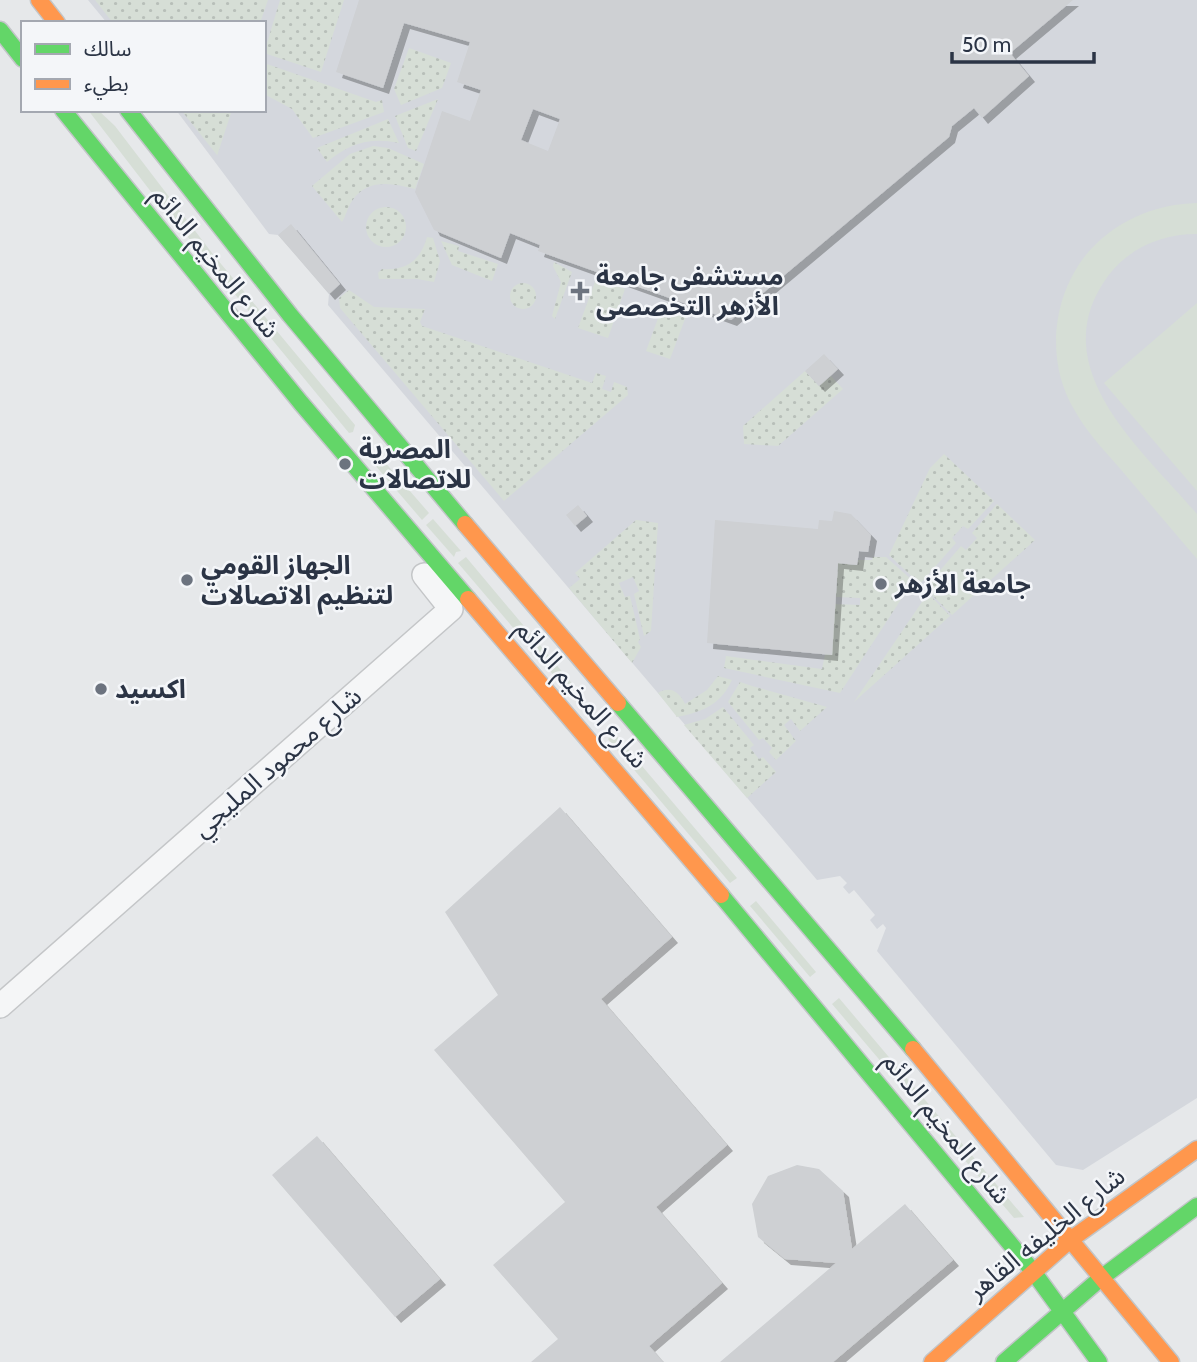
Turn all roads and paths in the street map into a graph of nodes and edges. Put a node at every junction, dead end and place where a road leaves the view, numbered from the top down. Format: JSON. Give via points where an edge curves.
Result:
{"nodes":[{"id":1,"x":39,"y":0,"type":"edge"},
{"id":2,"x":55,"y":21,"type":"edge"},
{"id":3,"x":0,"y":30,"type":"edge"},
{"id":4,"x":21,"y":56,"type":"edge"},
{"id":5,"x":65,"y":112,"type":"edge"},
{"id":6,"x":130,"y":112,"type":"edge"},
{"id":7,"x":397,"y":443,"type":"junction"},
{"id":8,"x":358,"y":472,"type":"junction"},
{"id":9,"x":378,"y":494,"type":"junction"},
{"id":10,"x":764,"y":872,"type":"junction"},
{"id":11,"x":738,"y":893,"type":"junction"},
{"id":12,"x":0,"y":1006,"type":"edge"},
{"id":13,"x":1197,"y":1149,"type":"edge"},
{"id":14,"x":1197,"y":1206,"type":"edge"},
{"id":15,"x":1070,"y":1240,"type":"junction"},
{"id":16,"x":1034,"y":1272,"type":"junction"},
{"id":17,"x":1101,"y":1278,"type":"junction"},
{"id":18,"x":1062,"y":1310,"type":"junction"},
{"id":19,"x":1099,"y":1354,"type":"edge"},
{"id":20,"x":932,"y":1362,"type":"edge"},
{"id":21,"x":1004,"y":1362,"type":"edge"},
{"id":22,"x":1171,"y":1362,"type":"edge"}],
"edges":[{"from":1,"to":2,"type":"main road"},
{"from":3,"to":4,"type":"main road"},
{"from":5,"to":8,"type":"main road","name":"شارع المخيم الدائم"},
{"from":6,"to":7,"type":"main road","name":"شارع المخيم الدائم"},
{"from":7,"to":8,"type":"main road","via":[[372,449]]},
{"from":7,"to":10,"type":"main road","name":"شارع المخيم الدائم"},
{"from":8,"to":9,"type":"main road","name":"شارع المخيم الدائم"},
{"from":9,"to":11,"type":"main road","name":"شارع المخيم الدائم"},
{"from":9,"to":12,"type":"street","name":"شارع محمود المليجي","via":[[393,534],[451,609]]},
{"from":10,"to":11,"type":"main road"},
{"from":10,"to":15,"type":"main road","name":"شارع المخيم الدائم"},
{"from":11,"to":16,"type":"main road","name":"شارع المخيم الدائم"},
{"from":13,"to":15,"type":"main road","name":"شارع الخليفه القاهر"},
{"from":14,"to":17,"type":"main road"},
{"from":15,"to":16,"type":"main road","name":"شارع الخليفه القاهر"},
{"from":15,"to":17,"type":"main road","name":"شارع المخيم الدائم"},
{"from":16,"to":18,"type":"main road","name":"شارع المخيم الدائم"},
{"from":16,"to":20,"type":"main road","name":"شارع الخليفه القاهر"},
{"from":17,"to":18,"type":"main road"},
{"from":17,"to":22,"type":"main road","name":"شارع المخيم الدائم","via":[[1129,1323]]},
{"from":18,"to":19,"type":"main road","name":"شارع المخيم الدائم"},
{"from":18,"to":21,"type":"main road"}]}
